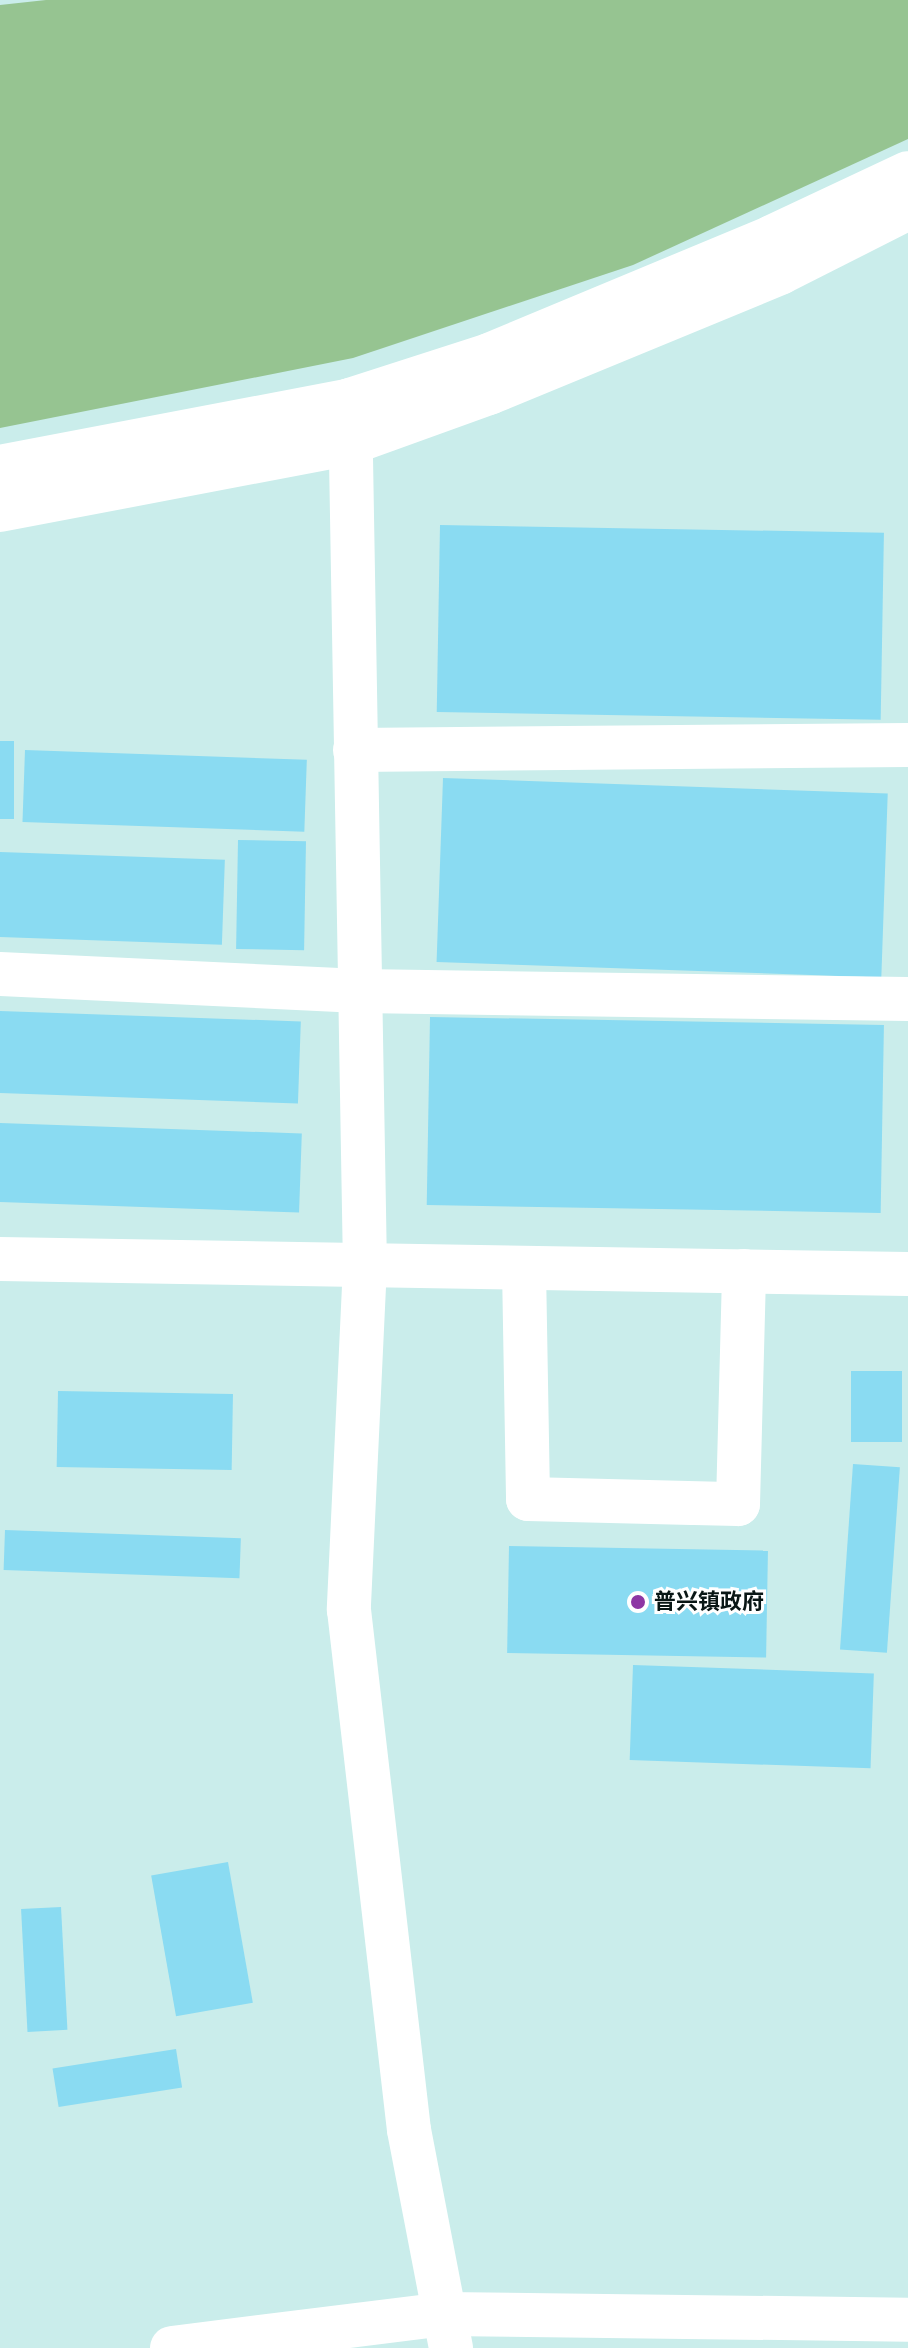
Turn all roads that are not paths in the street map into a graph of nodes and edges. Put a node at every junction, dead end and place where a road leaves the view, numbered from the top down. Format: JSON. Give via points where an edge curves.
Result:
{"nodes":[{"id":1,"x":908,"y":173,"type":"edge"},
{"id":2,"x":908,"y":208,"type":"edge"},
{"id":3,"x":350,"y":400,"type":"junction"},
{"id":4,"x":350,"y":443,"type":"junction"},
{"id":5,"x":0,"y":467,"type":"edge"},
{"id":6,"x":0,"y":510,"type":"edge"},
{"id":7,"x":908,"y":745,"type":"edge"},
{"id":8,"x":355,"y":750,"type":"junction"},
{"id":9,"x":0,"y":974,"type":"edge"},
{"id":10,"x":360,"y":991,"type":"junction"},
{"id":11,"x":908,"y":999,"type":"edge"},
{"id":12,"x":0,"y":1259,"type":"edge"},
{"id":13,"x":365,"y":1265,"type":"junction"},
{"id":14,"x":524,"y":1268,"type":"junction"},
{"id":15,"x":744,"y":1271,"type":"junction"},
{"id":16,"x":908,"y":1274,"type":"edge"},
{"id":17,"x":908,"y":2320,"type":"edge"},
{"id":18,"x":448,"y":2331,"type":"edge"},
{"id":19,"x":172,"y":2348,"type":"edge"}],
"edges":[{"from":1,"to":3,"type":"street","via":[[772,237],[489,355]]},
{"from":2,"to":4,"type":"street","via":[[780,273],[489,393]]},
{"from":3,"to":4,"type":"street"},
{"from":3,"to":5,"type":"street"},
{"from":4,"to":6,"type":"street"},
{"from":4,"to":8,"type":"street"},
{"from":7,"to":8,"type":"street"},
{"from":8,"to":10,"type":"street"},
{"from":9,"to":10,"type":"street"},
{"from":10,"to":11,"type":"street"},
{"from":10,"to":13,"type":"street"},
{"from":12,"to":13,"type":"street"},
{"from":13,"to":14,"type":"street"},
{"from":13,"to":18,"type":"street","via":[[349,1610],[409,2130]]},
{"from":14,"to":15,"type":"street"},
{"from":14,"to":15,"type":"street","via":[[528,1499],[738,1504]]},
{"from":15,"to":16,"type":"street"},
{"from":17,"to":18,"type":"street"},
{"from":18,"to":19,"type":"street"}]}
